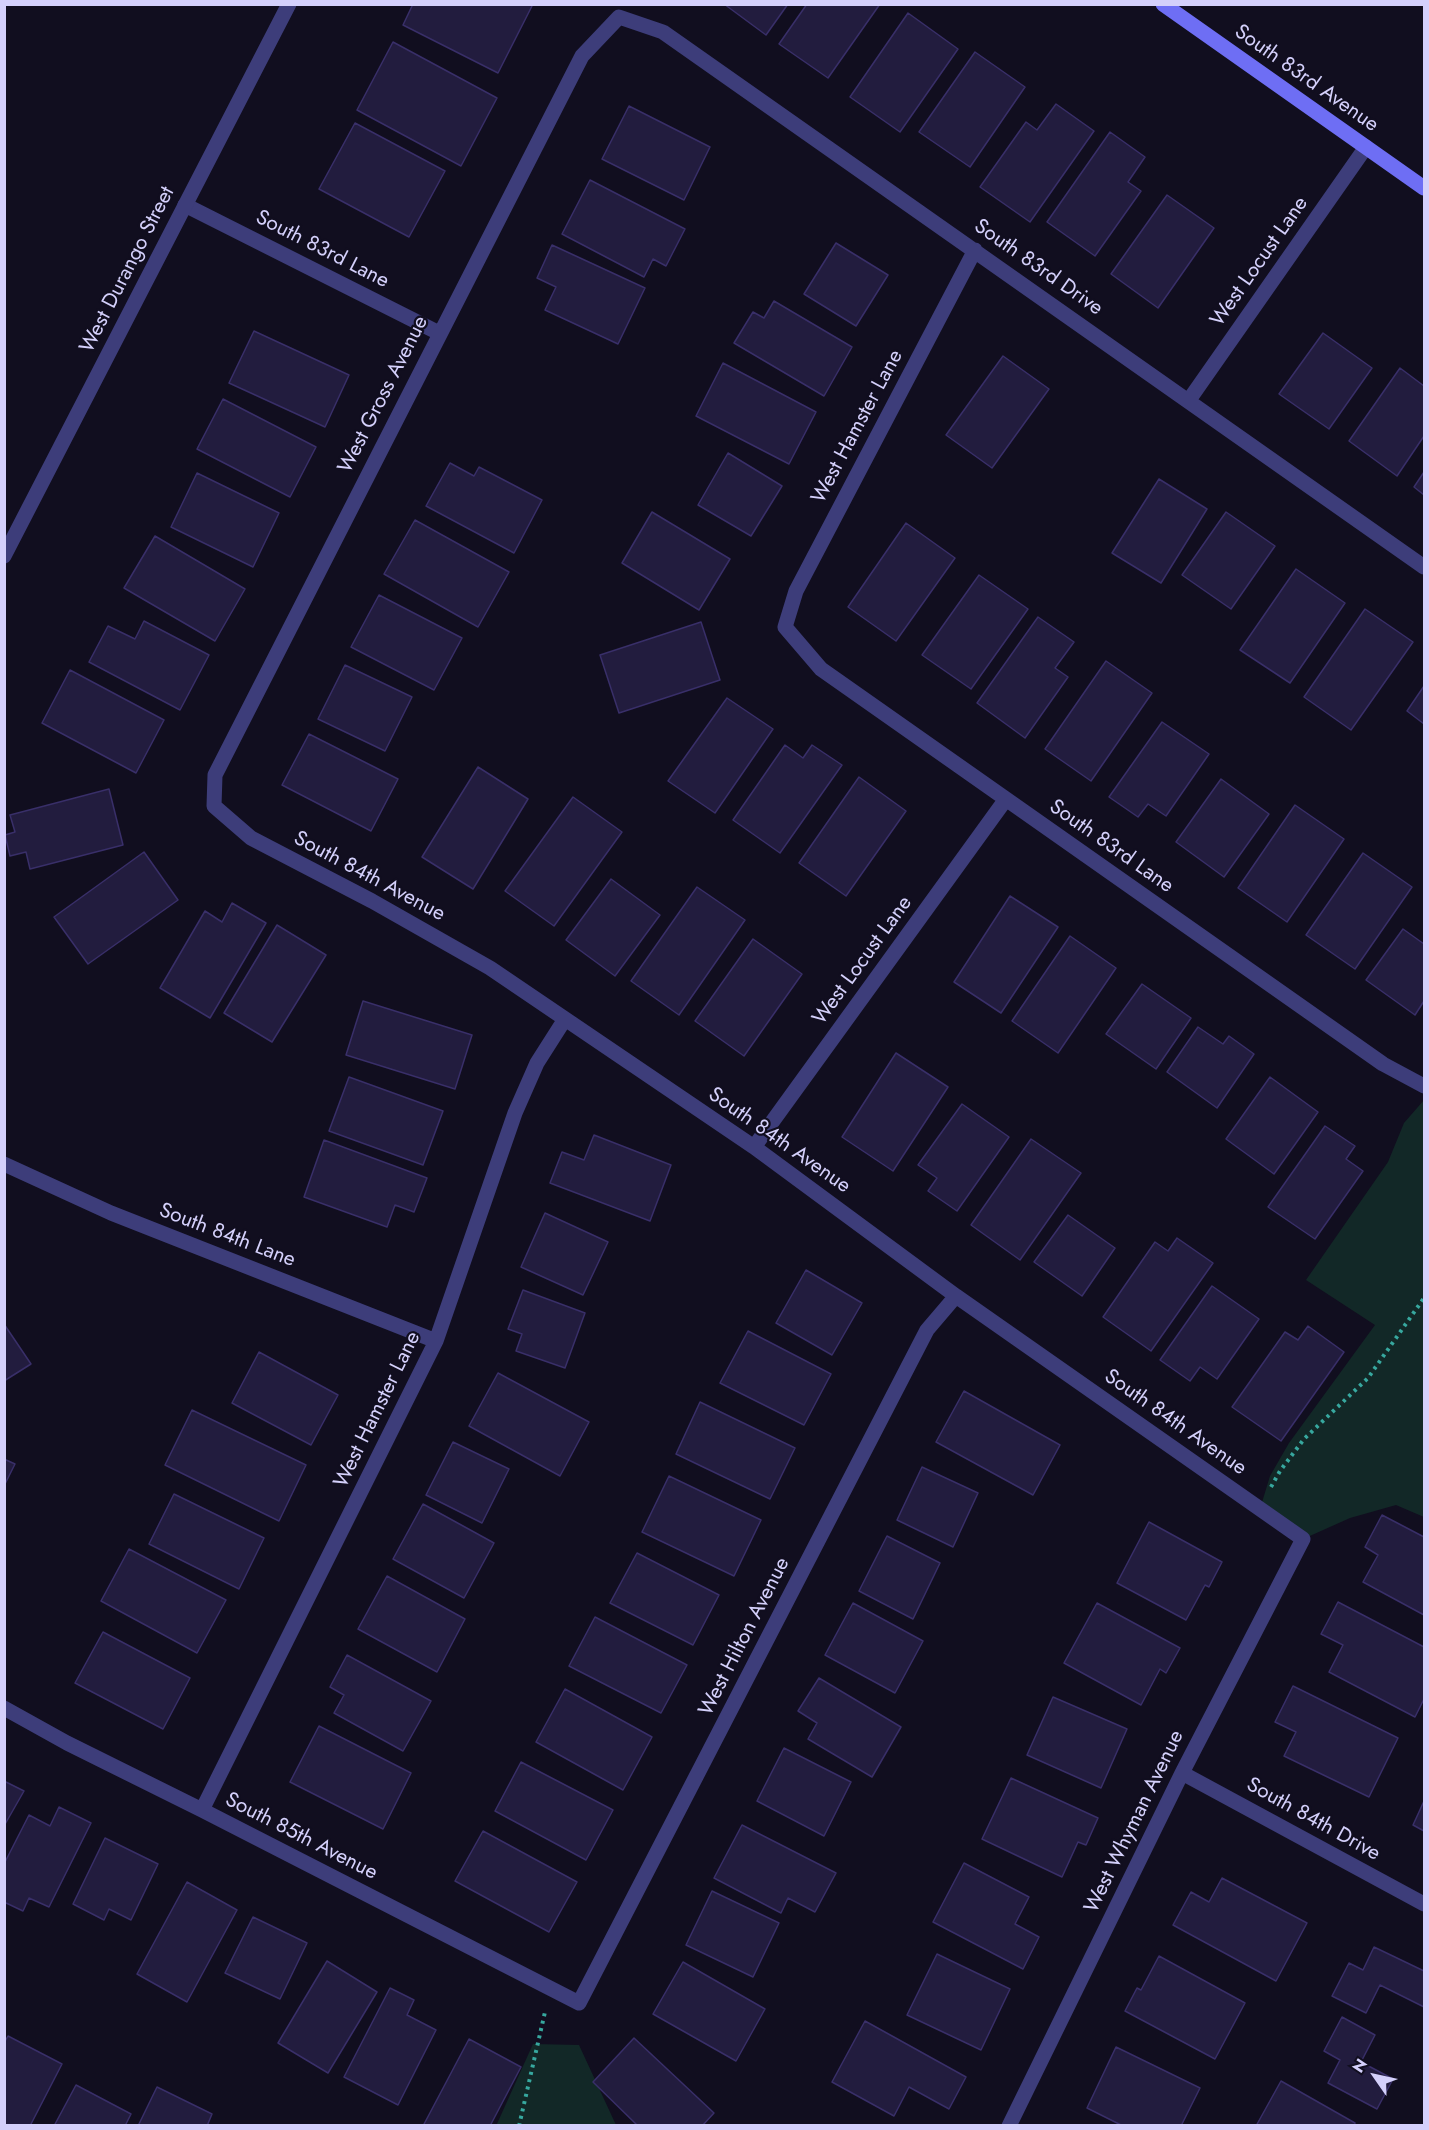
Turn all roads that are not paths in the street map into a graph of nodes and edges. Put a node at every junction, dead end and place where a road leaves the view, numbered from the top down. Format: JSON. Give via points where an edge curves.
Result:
{"nodes":[{"id":1,"x":289,"y":4,"type":"edge"},
{"id":2,"x":1163,"y":4,"type":"edge"},
{"id":3,"x":619,"y":17,"type":"joint"},
{"id":4,"x":1366,"y":147,"type":"junction"},
{"id":5,"x":1425,"y":188,"type":"edge"},
{"id":6,"x":185,"y":204,"type":"junction"},
{"id":7,"x":975,"y":250,"type":"junction"},
{"id":8,"x":439,"y":333,"type":"junction"},
{"id":9,"x":1188,"y":400,"type":"junction"},
{"id":10,"x":4,"y":556,"type":"edge"},
{"id":11,"x":1425,"y":567,"type":"edge"},
{"id":12,"x":785,"y":627,"type":"joint"},
{"id":13,"x":1006,"y":799,"type":"junction"},
{"id":14,"x":214,"y":806,"type":"joint"},
{"id":15,"x":566,"y":1019,"type":"junction"},
{"id":16,"x":1425,"y":1086,"type":"edge"},
{"id":17,"x":754,"y":1147,"type":"junction"},
{"id":18,"x":4,"y":1164,"type":"edge"},
{"id":19,"x":956,"y":1296,"type":"junction"},
{"id":20,"x":436,"y":1341,"type":"junction"},
{"id":21,"x":1303,"y":1539,"type":"joint"},
{"id":22,"x":4,"y":1708,"type":"edge"},
{"id":23,"x":1182,"y":1773,"type":"junction"},
{"id":24,"x":202,"y":1810,"type":"junction"},
{"id":25,"x":1425,"y":1904,"type":"edge"},
{"id":26,"x":579,"y":2003,"type":"joint"},
{"id":27,"x":1009,"y":2126,"type":"edge"}],
"edges":[{"from":1,"to":6,"type":"street","name":"West Durango Street"},
{"from":2,"to":4,"type":"main road","name":"South 83rd Avenue"},
{"from":3,"to":7,"type":"street","name":"South 83rd Drive","via":[[663,32]]},
{"from":3,"to":8,"type":"street","name":"West Gross Avenue","via":[[582,56]]},
{"from":4,"to":5,"type":"main road","name":"South 83rd Avenue"},
{"from":4,"to":9,"type":"street","name":"West Locust Lane"},
{"from":6,"to":8,"type":"street","name":"South 83rd Lane"},
{"from":6,"to":10,"type":"street","name":"West Durango Street"},
{"from":7,"to":9,"type":"street","name":"South 83rd Drive"},
{"from":7,"to":12,"type":"street","name":"West Hamster Lane","via":[[796,591]]},
{"from":8,"to":14,"type":"street","name":"West Gross Avenue","via":[[215,775]]},
{"from":9,"to":11,"type":"street","name":"South 83rd Drive"},
{"from":12,"to":13,"type":"street","name":"South 83rd Lane","via":[[821,669]]},
{"from":13,"to":16,"type":"street","name":"South 83rd Lane","via":[[1383,1064]]},
{"from":13,"to":17,"type":"street","name":"West Locust Lane"},
{"from":14,"to":15,"type":"street","name":"South 84th Avenue","via":[[251,838],[490,968]]},
{"from":15,"to":17,"type":"street","name":"South 84th Avenue"},
{"from":15,"to":20,"type":"street","name":"West Hamster Lane","via":[[537,1063],[515,1113]]},
{"from":17,"to":19,"type":"street","name":"South 84th Avenue"},
{"from":18,"to":20,"type":"street","name":"South 84th Lane","via":[[111,1213]]},
{"from":19,"to":21,"type":"street","name":"South 84th Avenue"},
{"from":19,"to":26,"type":"street","name":"West Hilton Avenue","via":[[927,1330]]},
{"from":20,"to":24,"type":"street","name":"West Hamster Lane"},
{"from":21,"to":23,"type":"street","name":"West Whyman Avenue"},
{"from":22,"to":24,"type":"street","name":"South 85th Avenue"},
{"from":23,"to":25,"type":"street","name":"South 84th Drive"},
{"from":23,"to":27,"type":"street","name":"West Whyman Avenue"},
{"from":24,"to":26,"type":"street","name":"South 85th Avenue"}]}
